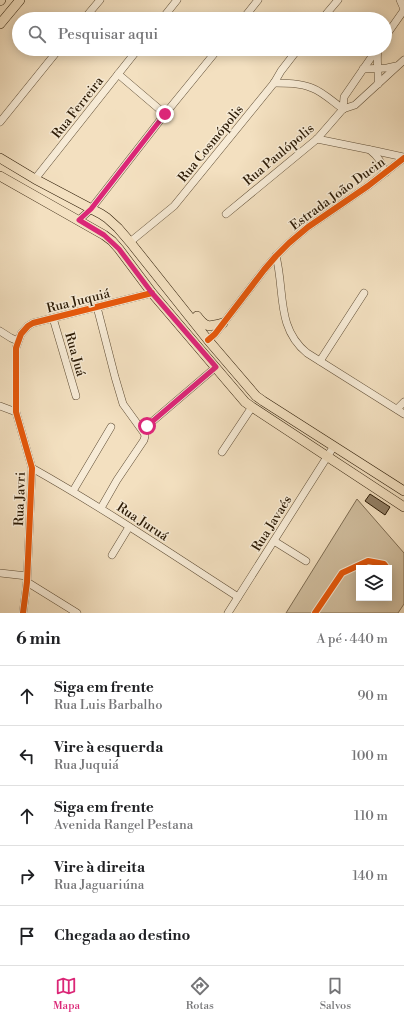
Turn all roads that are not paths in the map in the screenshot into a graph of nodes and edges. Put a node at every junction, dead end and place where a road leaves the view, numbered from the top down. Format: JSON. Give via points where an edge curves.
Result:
{"nodes":[{"id":1,"x":20,"y":0,"type":"edge"},
{"id":2,"x":100,"y":0,"type":"edge"},
{"id":3,"x":177,"y":0,"type":"edge"},
{"id":4,"x":258,"y":0,"type":"edge"},
{"id":5,"x":338,"y":0,"type":"edge"},
{"id":6,"x":400,"y":0,"type":"edge"},
{"id":7,"x":404,"y":9,"type":"edge"},
{"id":8,"x":90,"y":12,"type":"edge"},
{"id":9,"x":168,"y":12,"type":"edge"},
{"id":10,"x":248,"y":12,"type":"edge"},
{"id":11,"x":328,"y":12,"type":"edge"},
{"id":12,"x":3,"y":14,"type":"edge"},
{"id":13,"x":0,"y":24,"type":"edge"},
{"id":14,"x":392,"y":27,"type":"edge"},
{"id":15,"x":54,"y":56,"type":"edge"},
{"id":16,"x":132,"y":56,"type":"edge"},
{"id":17,"x":212,"y":56,"type":"edge"},
{"id":18,"x":292,"y":56,"type":"edge"},
{"id":19,"x":373,"y":56,"type":"edge"},
{"id":20,"x":377,"y":56,"type":"edge"},
{"id":21,"x":404,"y":60,"type":"edge"},
{"id":22,"x":398,"y":66,"type":"junction"},
{"id":23,"x":378,"y":68,"type":"junction"},
{"id":24,"x":363,"y":69,"type":"junction"},
{"id":25,"x":118,"y":74,"type":"junction"},
{"id":26,"x":274,"y":83,"type":"junction"},
{"id":27,"x":378,"y":84,"type":"junction"},
{"id":28,"x":343,"y":109,"type":"junction"},
{"id":29,"x":165,"y":114,"type":"junction"},
{"id":30,"x":0,"y":122,"type":"edge"},
{"id":31,"x":317,"y":139,"type":"junction"},
{"id":32,"x":370,"y":150,"type":"junction"},
{"id":33,"x":0,"y":158,"type":"edge"},
{"id":34,"x":404,"y":158,"type":"edge"},
{"id":35,"x":385,"y":173,"type":"junction"},
{"id":36,"x":0,"y":176,"type":"edge"},
{"id":37,"x":35,"y":179,"type":"junction"},
{"id":38,"x":91,"y":209,"type":"junction"},
{"id":39,"x":226,"y":214,"type":"dead end"},
{"id":40,"x":79,"y":220,"type":"junction"},
{"id":41,"x":130,"y":242,"type":"junction"},
{"id":42,"x":276,"y":256,"type":"junction"},
{"id":43,"x":152,"y":293,"type":"junction"},
{"id":44,"x":364,"y":293,"type":"dead end"},
{"id":45,"x":173,"y":295,"type":"junction"},
{"id":46,"x":97,"y":306,"type":"junction"},
{"id":47,"x":53,"y":318,"type":"junction"},
{"id":48,"x":223,"y":324,"type":"junction"},
{"id":49,"x":0,"y":331,"type":"edge"},
{"id":50,"x":190,"y":338,"type":"junction"},
{"id":51,"x":208,"y":340,"type":"junction"},
{"id":52,"x":18,"y":341,"type":"junction"},
{"id":53,"x":320,"y":361,"type":"junction"},
{"id":54,"x":216,"y":367,"type":"junction"},
{"id":55,"x":76,"y":396,"type":"dead end"},
{"id":56,"x":404,"y":402,"type":"edge"},
{"id":57,"x":0,"y":406,"type":"edge"},
{"id":58,"x":252,"y":407,"type":"junction"},
{"id":59,"x":397,"y":409,"type":"junction"},
{"id":60,"x":16,"y":412,"type":"junction"},
{"id":61,"x":404,"y":414,"type":"edge"},
{"id":62,"x":147,"y":426,"type":"dead end"},
{"id":63,"x":111,"y":427,"type":"dead end"},
{"id":64,"x":334,"y":446,"type":"junction"},
{"id":65,"x":222,"y":452,"type":"dead end"},
{"id":66,"x":327,"y":456,"type":"junction"},
{"id":67,"x":32,"y":468,"type":"junction"},
{"id":68,"x":73,"y":491,"type":"junction"},
{"id":69,"x":404,"y":491,"type":"edge"},
{"id":70,"x":403,"y":505,"type":"edge"},
{"id":71,"x":101,"y":508,"type":"junction"},
{"id":72,"x":129,"y":527,"type":"junction"},
{"id":73,"x":274,"y":541,"type":"junction"},
{"id":74,"x":112,"y":555,"type":"dead end"},
{"id":75,"x":306,"y":561,"type":"dead end"},
{"id":76,"x":0,"y":573,"type":"edge"},
{"id":77,"x":27,"y":579,"type":"junction"},
{"id":78,"x":238,"y":596,"type":"junction"},
{"id":79,"x":23,"y":613,"type":"edge"},
{"id":80,"x":77,"y":613,"type":"edge"},
{"id":81,"x":228,"y":613,"type":"edge"}],
"edges":[{"from":1,"to":12,"type":"main road"},
{"from":2,"to":8,"type":"street"},
{"from":3,"to":9,"type":"street"},
{"from":4,"to":10,"type":"street"},
{"from":5,"to":11,"type":"street"},
{"from":6,"to":7,"type":"street"},
{"from":7,"to":14,"type":"street"},
{"from":12,"to":13,"type":"main road"},
{"from":15,"to":30,"type":"street"},
{"from":16,"to":25,"type":"street","name":"Rua Ferreira"},
{"from":17,"to":29,"type":"street"},
{"from":18,"to":26,"type":"street","name":"Rua Cosmópolis"},
{"from":19,"to":24,"type":"street"},
{"from":20,"to":23,"type":"street"},
{"from":21,"to":22,"type":"street"},
{"from":22,"to":23,"type":"street"},
{"from":22,"to":27,"type":"street"},
{"from":23,"to":24,"type":"street"},
{"from":23,"to":27,"type":"street"},
{"from":24,"to":28,"type":"street","via":[[344,97]]},
{"from":25,"to":29,"type":"street"},
{"from":25,"to":37,"type":"street","name":"Rua Ferreira"},
{"from":26,"to":28,"type":"street","via":[[312,88]]},
{"from":26,"to":41,"type":"street","name":"Rua Cosmópolis","via":[[174,206]]},
{"from":27,"to":28,"type":"street","via":[[355,105]]},
{"from":28,"to":31,"type":"street","name":"Rua Paulópolis"},
{"from":29,"to":38,"type":"street"},
{"from":31,"to":32,"type":"street"},
{"from":31,"to":39,"type":"street","name":"Rua Paulópolis"},
{"from":32,"to":34,"type":"street"},
{"from":32,"to":35,"type":"street","via":[[378,156]]},
{"from":33,"to":37,"type":"main road"},
{"from":34,"to":35,"type":"street","name":"Estrada João Ducin"},
{"from":35,"to":42,"type":"street","name":"Estrada João Ducin","via":[[308,227]]},
{"from":36,"to":40,"type":"main road"},
{"from":37,"to":38,"type":"main road"},
{"from":38,"to":40,"type":"street"},
{"from":38,"to":41,"type":"main road","via":[[107,218]]},
{"from":40,"to":43,"type":"main road","via":[[112,241]]},
{"from":41,"to":45,"type":"main road"},
{"from":42,"to":48,"type":"street","name":"Estrada João Ducin"},
{"from":42,"to":53,"type":"street","via":[[288,330],[301,348]]},
{"from":43,"to":45,"type":"main road","via":[[163,292]]},
{"from":43,"to":46,"type":"street","name":"Rua Juquiá"},
{"from":43,"to":50,"type":"main road"},
{"from":44,"to":53,"type":"street"},
{"from":45,"to":48,"type":"main road","via":[[190,307],[204,324]]},
{"from":45,"to":51,"type":"main road"},
{"from":46,"to":47,"type":"street","name":"Rua Juquiá"},
{"from":46,"to":71,"type":"street","via":[[123,404],[145,436]]},
{"from":47,"to":52,"type":"street","name":"Rua Juquiá","via":[[28,326],[20,334]]},
{"from":47,"to":55,"type":"street","name":"Rua Juá"},
{"from":48,"to":51,"type":"street","name":"Estrada João Ducin"},
{"from":49,"to":52,"type":"street"},
{"from":50,"to":51,"type":"main road","via":[[199,342]]},
{"from":50,"to":54,"type":"main road"},
{"from":51,"to":64,"type":"main road","via":[[256,396]]},
{"from":52,"to":60,"type":"street","name":"Rua Javri"},
{"from":53,"to":59,"type":"street"},
{"from":54,"to":58,"type":"main road"},
{"from":54,"to":62,"type":"street"},
{"from":56,"to":59,"type":"street"},
{"from":57,"to":60,"type":"street"},
{"from":58,"to":65,"type":"street"},
{"from":58,"to":66,"type":"main road"},
{"from":59,"to":61,"type":"street"},
{"from":60,"to":67,"type":"street","name":"Rua Javri"},
{"from":63,"to":68,"type":"street"},
{"from":64,"to":66,"type":"street","name":"Rua Javaés"},
{"from":64,"to":69,"type":"main road"},
{"from":66,"to":70,"type":"main road"},
{"from":66,"to":73,"type":"street","name":"Rua Javaés"},
{"from":67,"to":68,"type":"street","name":"Rua Juruá"},
{"from":67,"to":77,"type":"street","name":"Rua Javri"},
{"from":68,"to":71,"type":"street","name":"Rua Juruá"},
{"from":71,"to":72,"type":"street","name":"Rua Juruá"},
{"from":72,"to":74,"type":"street"},
{"from":72,"to":78,"type":"street","name":"Rua Juruá"},
{"from":73,"to":75,"type":"street"},
{"from":73,"to":78,"type":"street","name":"Rua Javaés"},
{"from":76,"to":77,"type":"street"},
{"from":77,"to":79,"type":"street","name":"Rua Javri"},
{"from":77,"to":80,"type":"street"},
{"from":78,"to":81,"type":"street","name":"Rua Javaés"}]}
